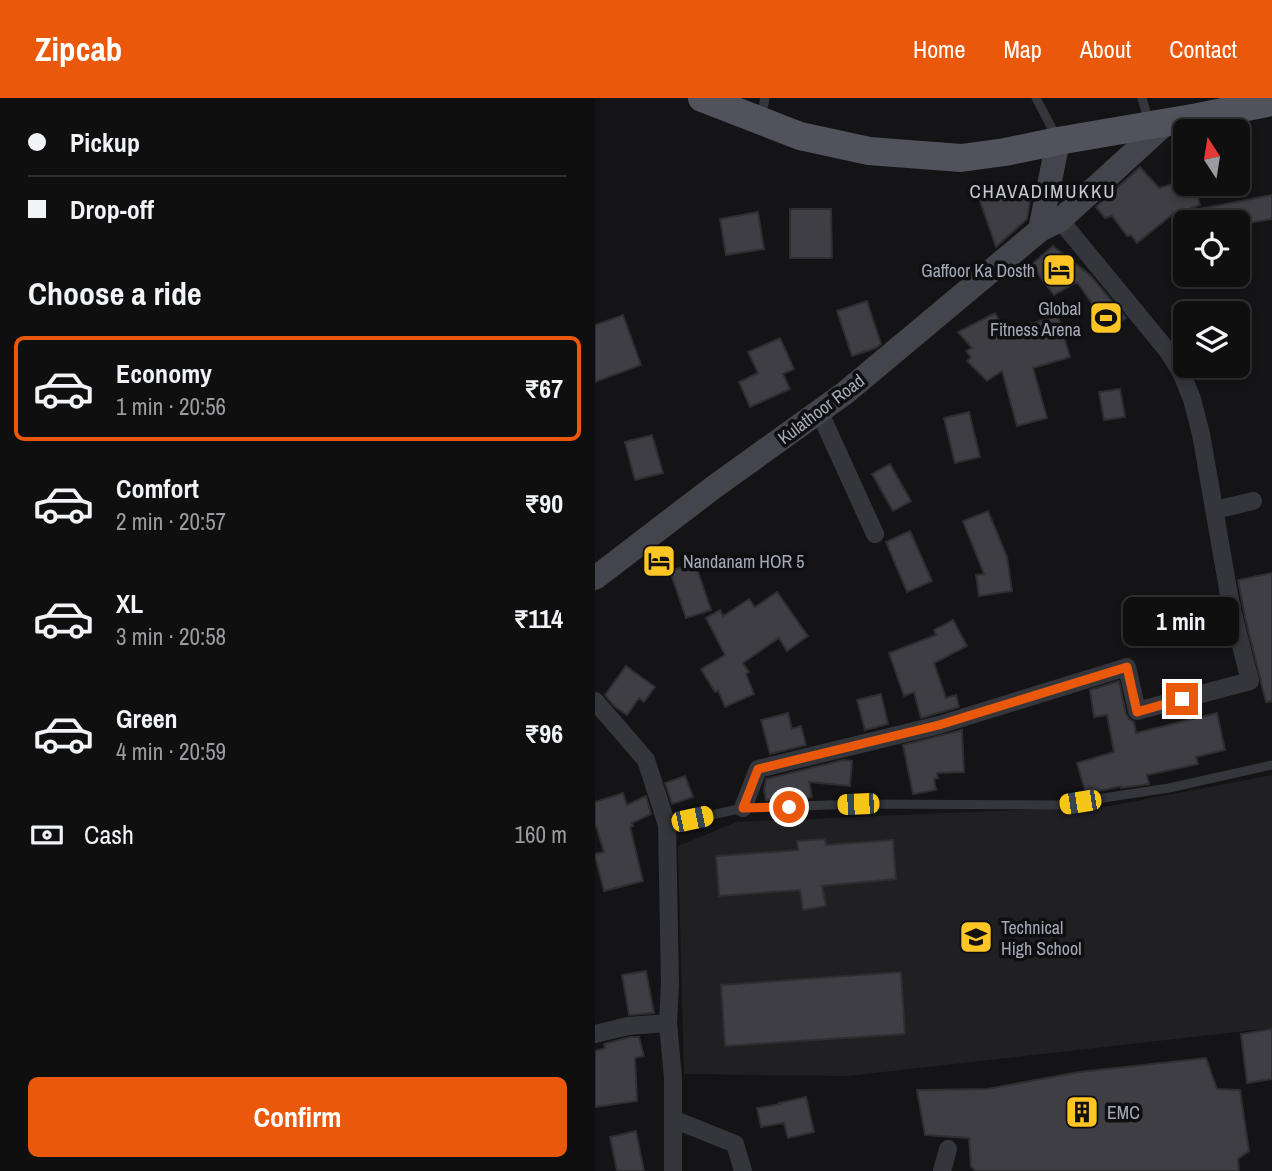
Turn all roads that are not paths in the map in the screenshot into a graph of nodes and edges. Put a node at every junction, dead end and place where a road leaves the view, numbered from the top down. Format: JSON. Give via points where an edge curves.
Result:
{"nodes":[{"id":1,"x":1036,"y":98,"type":"edge"},
{"id":2,"x":1142,"y":98,"type":"edge"},
{"id":3,"x":706,"y":99,"type":"edge"},
{"id":4,"x":1272,"y":103,"type":"edge"},
{"id":5,"x":763,"y":109,"type":"edge"},
{"id":6,"x":1157,"y":124,"type":"junction"},
{"id":7,"x":1058,"y":141,"type":"junction"},
{"id":8,"x":1050,"y":225,"type":"junction"},
{"id":9,"x":819,"y":411,"type":"junction"},
{"id":10,"x":1253,"y":501,"type":"dead end"},
{"id":11,"x":1215,"y":510,"type":"junction"},
{"id":12,"x":875,"y":534,"type":"dead end"},
{"id":13,"x":595,"y":578,"type":"edge"},
{"id":14,"x":595,"y":701,"type":"edge"},
{"id":15,"x":1272,"y":765,"type":"edge"},
{"id":16,"x":743,"y":808,"type":"junction"},
{"id":17,"x":667,"y":825,"type":"junction"},
{"id":18,"x":668,"y":1023,"type":"junction"},
{"id":19,"x":595,"y":1034,"type":"edge"},
{"id":20,"x":673,"y":1119,"type":"junction"},
{"id":21,"x":948,"y":1149,"type":"dead end"},
{"id":22,"x":673,"y":1171,"type":"edge"},
{"id":23,"x":743,"y":1171,"type":"edge"},
{"id":24,"x":942,"y":1171,"type":"edge"}],
"edges":[{"from":1,"to":7,"type":"lane"},
{"from":2,"to":6,"type":"lane"},
{"from":3,"to":5,"type":"main road"},
{"from":4,"to":6,"type":"main road"},
{"from":5,"to":7,"type":"main road","via":[[800,136],[869,151],[961,158]]},
{"from":6,"to":7,"type":"main road"},
{"from":6,"to":8,"type":"main road","name":"Kulathoor Road"},
{"from":7,"to":8,"type":"main road"},
{"from":8,"to":9,"type":"main road","name":"Kulathoor Road"},
{"from":8,"to":11,"type":"street","via":[[1167,351],[1181,372],[1201,434]]},
{"from":9,"to":12,"type":"street"},
{"from":9,"to":13,"type":"main road","name":"Kulathoor Road"},
{"from":10,"to":11,"type":"street"},
{"from":11,"to":16,"type":"street","via":[[1249,681],[1137,712],[1127,667],[939,725],[758,769]]},
{"from":14,"to":17,"type":"street","via":[[646,760]]},
{"from":15,"to":16,"type":"lane","via":[[1169,788],[1058,805]]},
{"from":16,"to":17,"type":"lane"},
{"from":17,"to":18,"type":"street"},
{"from":18,"to":19,"type":"street"},
{"from":18,"to":20,"type":"street"},
{"from":20,"to":22,"type":"street"},
{"from":20,"to":23,"type":"street","via":[[735,1144]]},
{"from":21,"to":24,"type":"street"}]}
